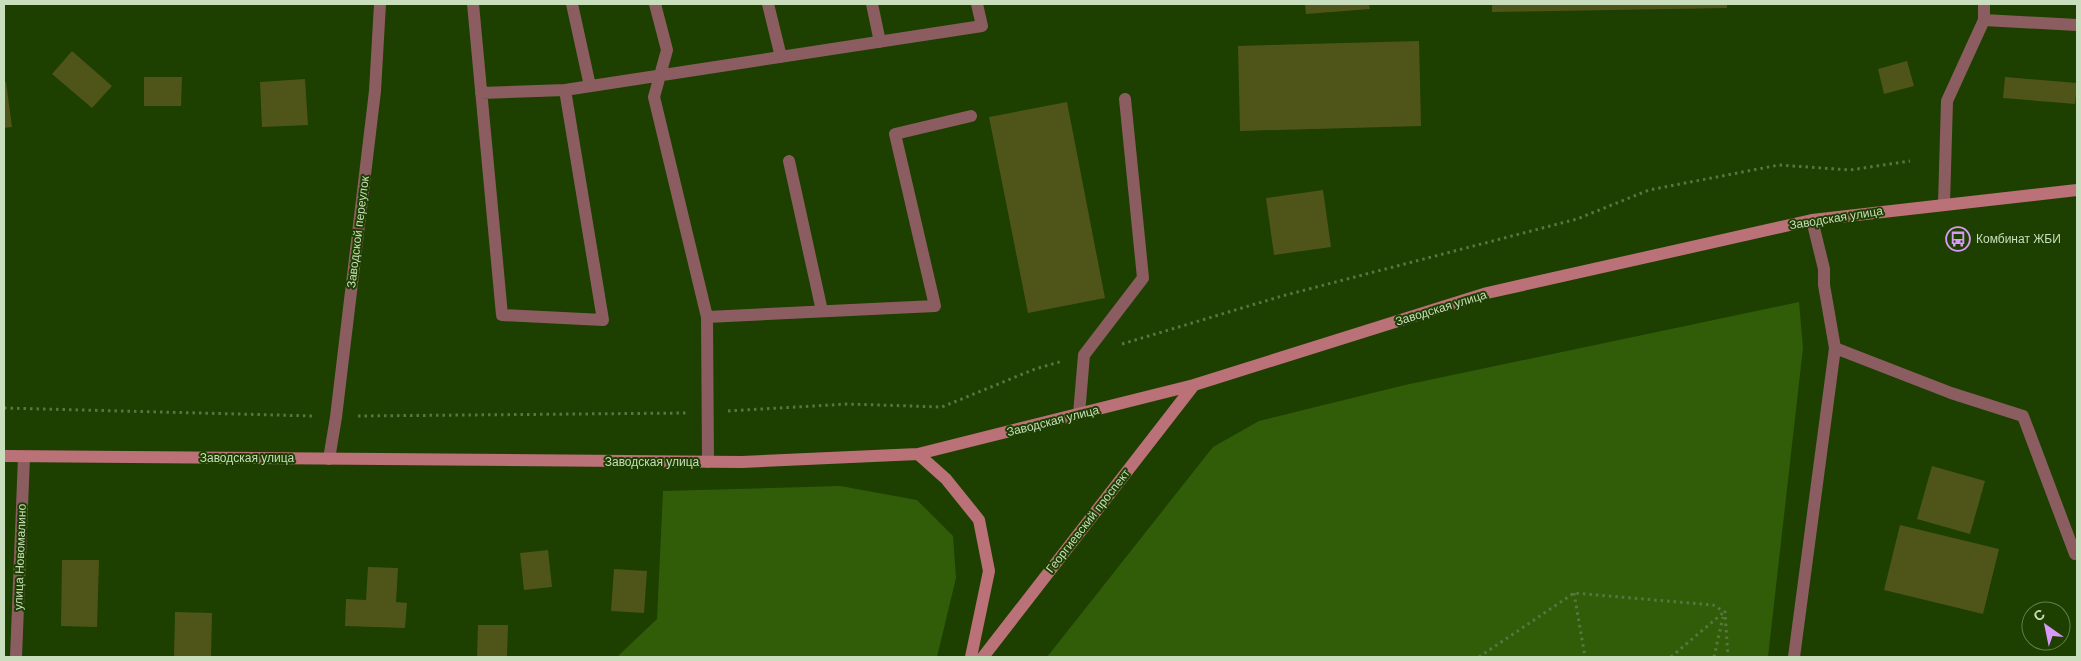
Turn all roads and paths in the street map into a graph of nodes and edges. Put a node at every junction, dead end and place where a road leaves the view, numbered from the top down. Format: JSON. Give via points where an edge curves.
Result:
{"nodes":[{"id":1,"x":380,"y":4,"type":"edge"},
{"id":2,"x":473,"y":4,"type":"edge"},
{"id":3,"x":572,"y":4,"type":"edge"},
{"id":4,"x":655,"y":4,"type":"edge"},
{"id":5,"x":768,"y":4,"type":"edge"},
{"id":6,"x":872,"y":4,"type":"edge"},
{"id":7,"x":977,"y":4,"type":"edge"},
{"id":8,"x":1984,"y":4,"type":"edge"},
{"id":9,"x":1984,"y":20,"type":"junction"},
{"id":10,"x":2077,"y":25,"type":"edge"},
{"id":11,"x":880,"y":42,"type":"junction"},
{"id":12,"x":781,"y":57,"type":"junction"},
{"id":13,"x":660,"y":76,"type":"junction"},
{"id":14,"x":590,"y":86,"type":"junction"},
{"id":15,"x":565,"y":90,"type":"junction"},
{"id":16,"x":481,"y":94,"type":"junction"},
{"id":17,"x":1125,"y":99,"type":"dead end"},
{"id":18,"x":971,"y":116,"type":"dead end"},
{"id":19,"x":789,"y":161,"type":"dead end"},
{"id":20,"x":1910,"y":161,"type":"dead end"},
{"id":21,"x":2077,"y":190,"type":"edge"},
{"id":22,"x":1944,"y":204,"type":"junction"},
{"id":23,"x":1812,"y":220,"type":"junction"},
{"id":24,"x":822,"y":311,"type":"junction"},
{"id":25,"x":707,"y":317,"type":"junction"},
{"id":26,"x":1121,"y":344,"type":"dead end"},
{"id":27,"x":1834,"y":348,"type":"junction"},
{"id":28,"x":1084,"y":355,"type":"junction"},
{"id":29,"x":1194,"y":385,"type":"junction"},
{"id":30,"x":4,"y":408,"type":"edge"},
{"id":31,"x":708,"y":412,"type":"junction"},
{"id":32,"x":1079,"y":414,"type":"junction"},
{"id":33,"x":336,"y":417,"type":"junction"},
{"id":34,"x":918,"y":454,"type":"junction"},
{"id":35,"x":4,"y":456,"type":"edge"},
{"id":36,"x":24,"y":457,"type":"junction"},
{"id":37,"x":329,"y":459,"type":"junction"},
{"id":38,"x":708,"y":462,"type":"junction"},
{"id":39,"x":2075,"y":554,"type":"dead end"},
{"id":40,"x":1574,"y":593,"type":"junction"},
{"id":41,"x":1725,"y":612,"type":"junction"},
{"id":42,"x":16,"y":657,"type":"edge"},
{"id":43,"x":970,"y":657,"type":"edge"},
{"id":44,"x":983,"y":657,"type":"edge"},
{"id":45,"x":1479,"y":657,"type":"edge"},
{"id":46,"x":1585,"y":657,"type":"edge"},
{"id":47,"x":1671,"y":657,"type":"edge"},
{"id":48,"x":1714,"y":657,"type":"edge"},
{"id":49,"x":1728,"y":657,"type":"edge"},
{"id":50,"x":1794,"y":657,"type":"edge"}],
"edges":[{"from":1,"to":33,"type":"street","name":"Заводской переулок","via":[[375,91]]},
{"from":2,"to":16,"type":"street"},
{"from":3,"to":14,"type":"street"},
{"from":4,"to":13,"type":"street","via":[[667,50]]},
{"from":5,"to":12,"type":"street"},
{"from":6,"to":11,"type":"street"},
{"from":7,"to":11,"type":"street","via":[[982,26]]},
{"from":8,"to":9,"type":"street"},
{"from":9,"to":10,"type":"street"},
{"from":9,"to":22,"type":"street","via":[[1947,102]]},
{"from":11,"to":12,"type":"street"},
{"from":12,"to":13,"type":"street"},
{"from":13,"to":14,"type":"street"},
{"from":13,"to":25,"type":"street","via":[[654,97]]},
{"from":14,"to":15,"type":"street"},
{"from":15,"to":16,"type":"street"},
{"from":15,"to":16,"type":"street","via":[[603,320],[502,315]]},
{"from":17,"to":28,"type":"street","via":[[1142,278]]},
{"from":18,"to":24,"type":"street","via":[[895,134],[935,306]]},
{"from":19,"to":24,"type":"street"},
{"from":20,"to":26,"type":"path","via":[[1850,170],[1779,165],[1649,190],[1577,219],[1282,296]]},
{"from":21,"to":22,"type":"street","name":"Заводская улица"},
{"from":22,"to":23,"type":"street","name":"Заводская улица"},
{"from":23,"to":27,"type":"street","via":[[1824,269]]},
{"from":23,"to":29,"type":"street","name":"Заводская улица","via":[[1487,293]]},
{"from":24,"to":25,"type":"street"},
{"from":25,"to":31,"type":"street"},
{"from":27,"to":39,"type":"street","via":[[1950,393],[2023,416]]},
{"from":27,"to":50,"type":"street"},
{"from":28,"to":31,"type":"path","via":[[1035,369],[942,407],[847,404]]},
{"from":28,"to":32,"type":"street"},
{"from":29,"to":32,"type":"street","name":"Заводская улица"},
{"from":29,"to":44,"type":"street","name":"Георгиевский проспект"},
{"from":30,"to":33,"type":"path"},
{"from":31,"to":33,"type":"path"},
{"from":31,"to":38,"type":"street"},
{"from":32,"to":34,"type":"street","name":"Заводская улица"},
{"from":33,"to":37,"type":"street","name":"Заводской переулок"},
{"from":34,"to":38,"type":"street","name":"Заводская улица"},
{"from":34,"to":43,"type":"street","via":[[946,479],[979,520],[989,571]]},
{"from":35,"to":36,"type":"street","name":"Заводская улица"},
{"from":36,"to":37,"type":"street","name":"Заводская улица"},
{"from":36,"to":42,"type":"street","name":"улица Новомалино"},
{"from":37,"to":38,"type":"street","name":"Заводская улица"},
{"from":40,"to":41,"type":"path","via":[[1713,605]]},
{"from":40,"to":45,"type":"path"},
{"from":40,"to":46,"type":"path"},
{"from":41,"to":47,"type":"path"},
{"from":41,"to":48,"type":"path"},
{"from":41,"to":49,"type":"path"}]}
